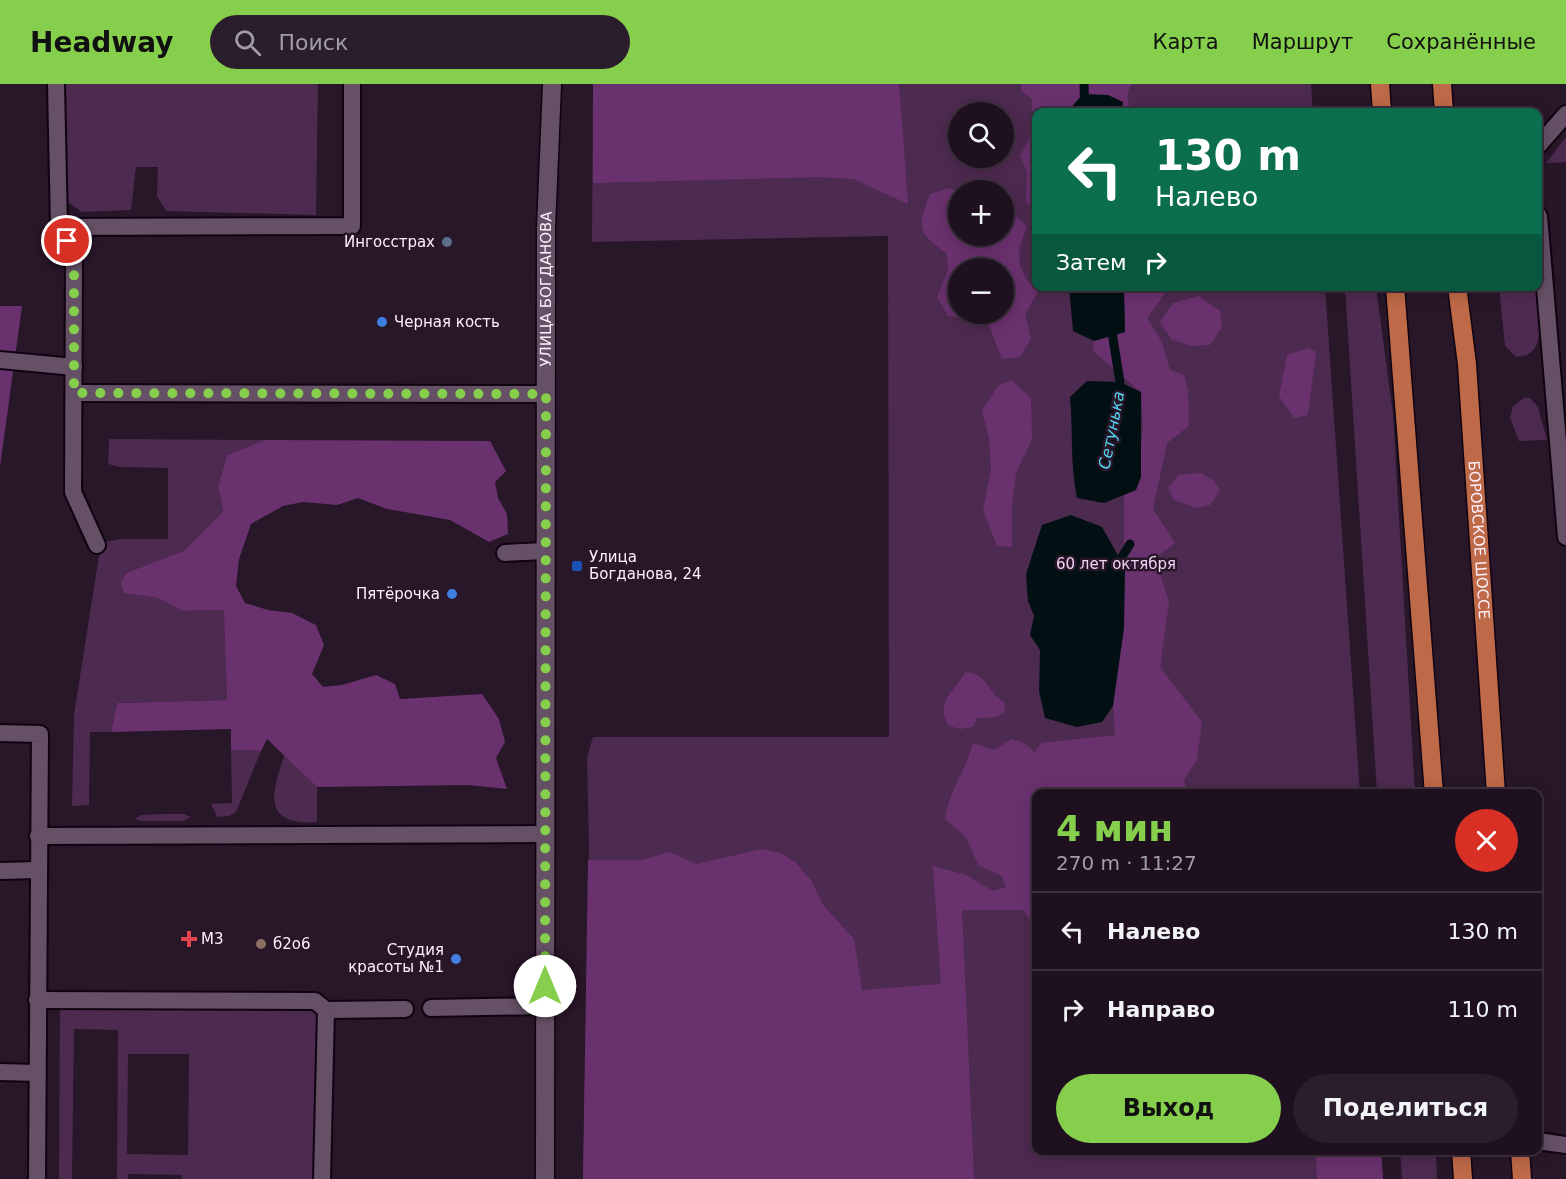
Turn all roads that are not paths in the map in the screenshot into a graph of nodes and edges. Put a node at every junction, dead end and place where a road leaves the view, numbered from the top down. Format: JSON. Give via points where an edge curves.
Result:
{"nodes":[{"id":1,"x":56,"y":84,"type":"edge"},
{"id":2,"x":352,"y":84,"type":"edge"},
{"id":3,"x":552,"y":84,"type":"edge"},
{"id":4,"x":1380,"y":84,"type":"edge"},
{"id":5,"x":1442,"y":84,"type":"edge"},
{"id":6,"x":1382,"y":108,"type":"edge"},
{"id":7,"x":1444,"y":108,"type":"edge"},
{"id":8,"x":1566,"y":114,"type":"edge"},
{"id":9,"x":1542,"y":141,"type":"edge"},
{"id":10,"x":59,"y":227,"type":"junction"},
{"id":11,"x":1542,"y":252,"type":"edge"},
{"id":12,"x":1395,"y":291,"type":"edge"},
{"id":13,"x":1459,"y":291,"type":"edge"},
{"id":14,"x":0,"y":360,"type":"edge"},
{"id":15,"x":74,"y":367,"type":"junction"},
{"id":16,"x":74,"y":393,"type":"junction"},
{"id":17,"x":546,"y":394,"type":"junction"},
{"id":18,"x":1566,"y":537,"type":"edge"},
{"id":19,"x":97,"y":545,"type":"dead end"},
{"id":20,"x":545,"y":551,"type":"junction"},
{"id":21,"x":505,"y":553,"type":"dead end"},
{"id":22,"x":0,"y":733,"type":"edge"},
{"id":23,"x":1434,"y":789,"type":"edge"},
{"id":24,"x":1496,"y":789,"type":"edge"},
{"id":25,"x":545,"y":834,"type":"junction"},
{"id":26,"x":38,"y":836,"type":"junction"},
{"id":27,"x":0,"y":870,"type":"edge"},
{"id":28,"x":38,"y":870,"type":"junction"},
{"id":29,"x":37,"y":1000,"type":"junction"},
{"id":30,"x":545,"y":1006,"type":"junction"},
{"id":31,"x":431,"y":1008,"type":"dead end"},
{"id":32,"x":405,"y":1009,"type":"dead end"},
{"id":33,"x":326,"y":1010,"type":"junction"},
{"id":34,"x":0,"y":1072,"type":"edge"},
{"id":35,"x":37,"y":1073,"type":"junction"},
{"id":36,"x":1542,"y":1142,"type":"edge"},
{"id":37,"x":1566,"y":1145,"type":"edge"},
{"id":38,"x":1461,"y":1155,"type":"edge"},
{"id":39,"x":1520,"y":1155,"type":"edge"},
{"id":40,"x":37,"y":1179,"type":"edge"},
{"id":41,"x":322,"y":1179,"type":"edge"},
{"id":42,"x":545,"y":1179,"type":"edge"},
{"id":43,"x":1463,"y":1179,"type":"edge"},
{"id":44,"x":1522,"y":1179,"type":"edge"}],
"edges":[{"from":1,"to":10,"type":"lane"},
{"from":2,"to":10,"type":"lane","via":[[352,226]]},
{"from":3,"to":17,"type":"street","name":"УЛИЦА БОГДАНОВА","via":[[546,228]]},
{"from":4,"to":6,"type":"main road"},
{"from":5,"to":7,"type":"main road"},
{"from":8,"to":9,"type":"lane"},
{"from":10,"to":15,"type":"lane","via":[[74,255]]},
{"from":11,"to":18,"type":"lane"},
{"from":12,"to":23,"type":"main road"},
{"from":13,"to":24,"type":"main road","name":"БОРОВСКОЕ ШОССЕ"},
{"from":14,"to":15,"type":"lane"},
{"from":15,"to":16,"type":"lane"},
{"from":16,"to":17,"type":"lane"},
{"from":16,"to":19,"type":"lane","via":[[73,492]]},
{"from":17,"to":20,"type":"street","name":"УЛИЦА БОГДАНОВА"},
{"from":20,"to":21,"type":"lane"},
{"from":20,"to":25,"type":"street","name":"УЛИЦА БОГДАНОВА"},
{"from":22,"to":26,"type":"lane","via":[[40,734]]},
{"from":25,"to":26,"type":"lane"},
{"from":25,"to":30,"type":"street","name":"УЛИЦА БОГДАНОВА"},
{"from":26,"to":28,"type":"lane"},
{"from":27,"to":28,"type":"lane"},
{"from":28,"to":29,"type":"lane"},
{"from":29,"to":33,"type":"lane","via":[[315,1001]]},
{"from":29,"to":35,"type":"lane"},
{"from":30,"to":31,"type":"lane"},
{"from":30,"to":42,"type":"street","name":"УЛИЦА БОГДАНОВА"},
{"from":32,"to":33,"type":"lane"},
{"from":33,"to":41,"type":"lane"},
{"from":34,"to":35,"type":"lane"},
{"from":35,"to":40,"type":"lane"},
{"from":36,"to":37,"type":"lane"},
{"from":38,"to":43,"type":"main road"},
{"from":39,"to":44,"type":"main road"}]}
